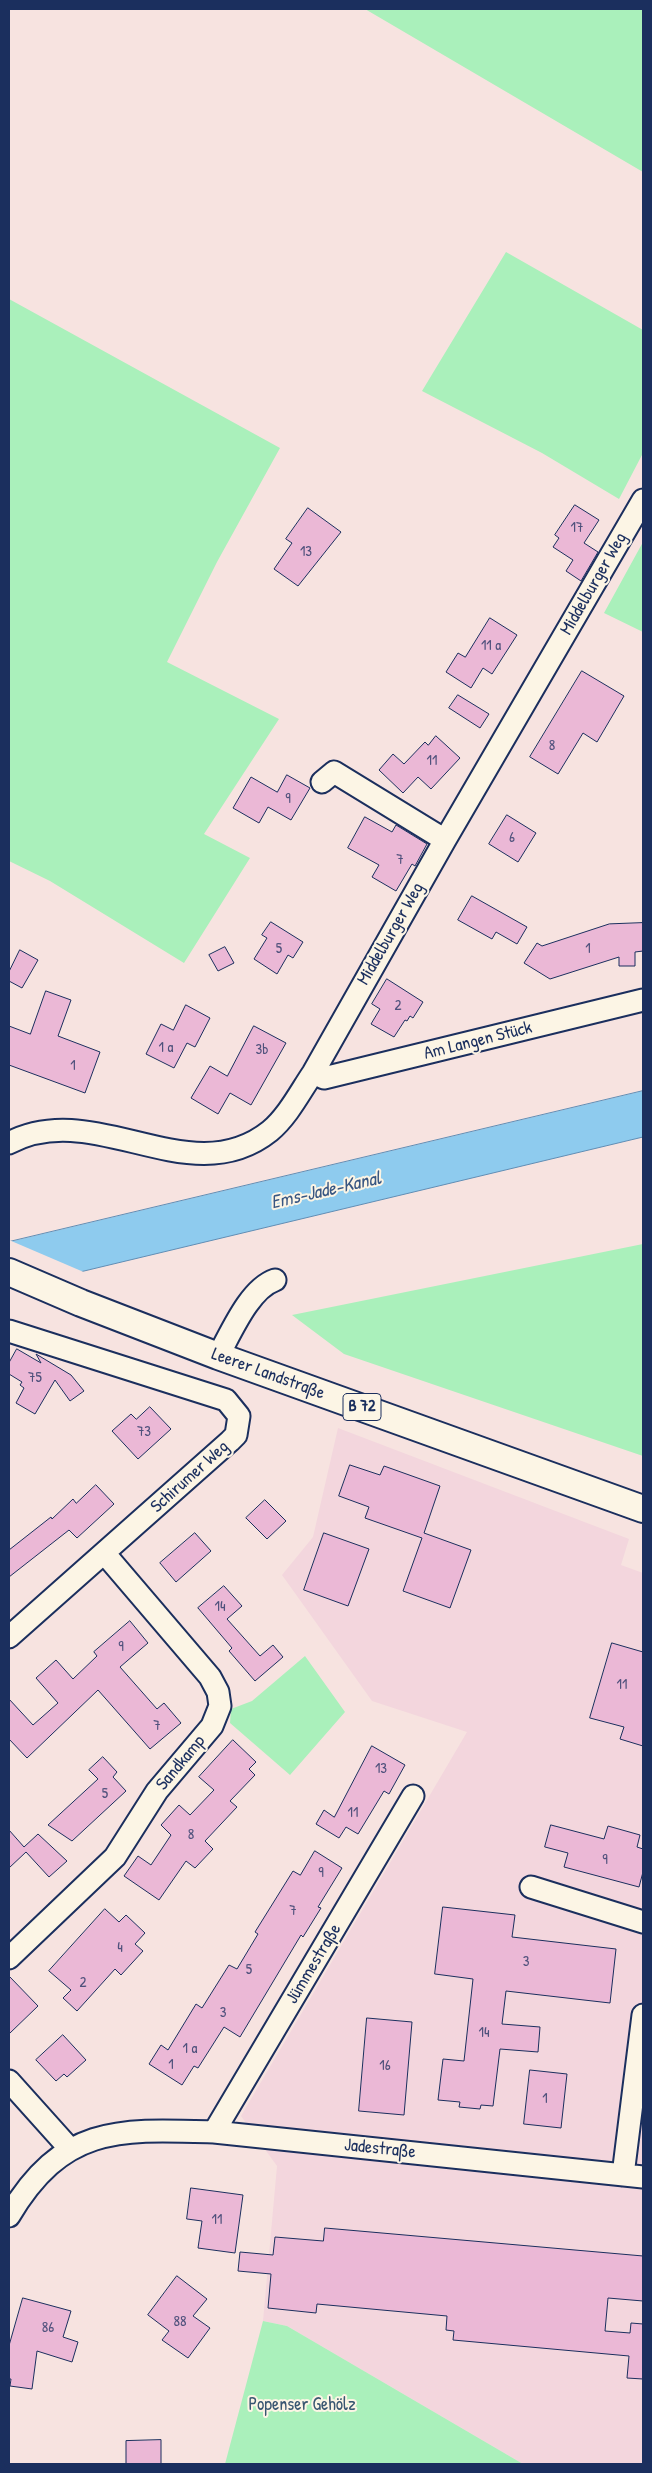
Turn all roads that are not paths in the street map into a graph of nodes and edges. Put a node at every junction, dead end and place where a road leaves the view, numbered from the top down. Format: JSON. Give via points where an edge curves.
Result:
{"nodes":[{"id":1,"x":643,"y":500,"type":"edge"},
{"id":2,"x":322,"y":782,"type":"dead end"},
{"id":3,"x":445,"y":840,"type":"junction"},
{"id":4,"x":643,"y":1000,"type":"edge"},
{"id":5,"x":313,"y":1073,"type":"junction"},
{"id":6,"x":9,"y":1143,"type":"edge"},
{"id":7,"x":9,"y":1272,"type":"edge"},
{"id":8,"x":275,"y":1280,"type":"dead end"},
{"id":9,"x":9,"y":1331,"type":"edge"},
{"id":10,"x":218,"y":1356,"type":"junction"},
{"id":11,"x":643,"y":1509,"type":"edge"},
{"id":12,"x":105,"y":1554,"type":"junction"},
{"id":13,"x":9,"y":1637,"type":"edge"},
{"id":14,"x":413,"y":1796,"type":"dead end"},
{"id":15,"x":531,"y":1887,"type":"dead end"},
{"id":16,"x":643,"y":1922,"type":"edge"},
{"id":17,"x":9,"y":1958,"type":"edge"},
{"id":18,"x":643,"y":2015,"type":"edge"},
{"id":19,"x":9,"y":2081,"type":"edge"},
{"id":20,"x":637,"y":2116,"type":"edge"},
{"id":21,"x":214,"y":2132,"type":"junction"},
{"id":22,"x":70,"y":2149,"type":"junction"},
{"id":23,"x":633,"y":2176,"type":"edge"},
{"id":24,"x":9,"y":2216,"type":"edge"}],
"edges":[{"from":1,"to":3,"type":"street","name":"Middelburger Weg"},
{"from":2,"to":3,"type":"street","via":[[334,772]]},
{"from":3,"to":5,"type":"street","name":"Middelburger Weg"},
{"from":4,"to":5,"type":"street","name":"Am Langen Stück","via":[[324,1078]]},
{"from":5,"to":6,"type":"street","name":"Middelburger Weg","via":[[270,1131],[227,1152],[200,1155],[180,1152],[68,1128],[42,1132]]},
{"from":7,"to":10,"type":"main road","name":"Leerer Landstraße","number":"B 72"},
{"from":8,"to":10,"type":"street","via":[[252,1296]]},
{"from":9,"to":12,"type":"street","name":"Schirumer Weg","via":[[226,1400],[239,1416],[236,1435]]},
{"from":10,"to":11,"type":"main road","name":"Leerer Landstraße","number":"B 72"},
{"from":12,"to":13,"type":"street","name":"Schirumer Weg"},
{"from":12,"to":17,"type":"street","name":"Sandkamp","via":[[210,1677],[218,1692],[220,1706],[212,1726],[157,1791],[115,1857]]},
{"from":14,"to":21,"type":"street","name":"Jümmestraße"},
{"from":15,"to":16,"type":"street"},
{"from":18,"to":20,"type":"street"},
{"from":19,"to":22,"type":"street"},
{"from":20,"to":23,"type":"street"},
{"from":21,"to":22,"type":"street","name":"Jadestraße","via":[[156,2130],[116,2133],[94,2138]]},
{"from":21,"to":23,"type":"street","name":"Jadestraße"},
{"from":22,"to":24,"type":"street","name":"Jadestraße","via":[[44,2169],[21,2195]]}]}
